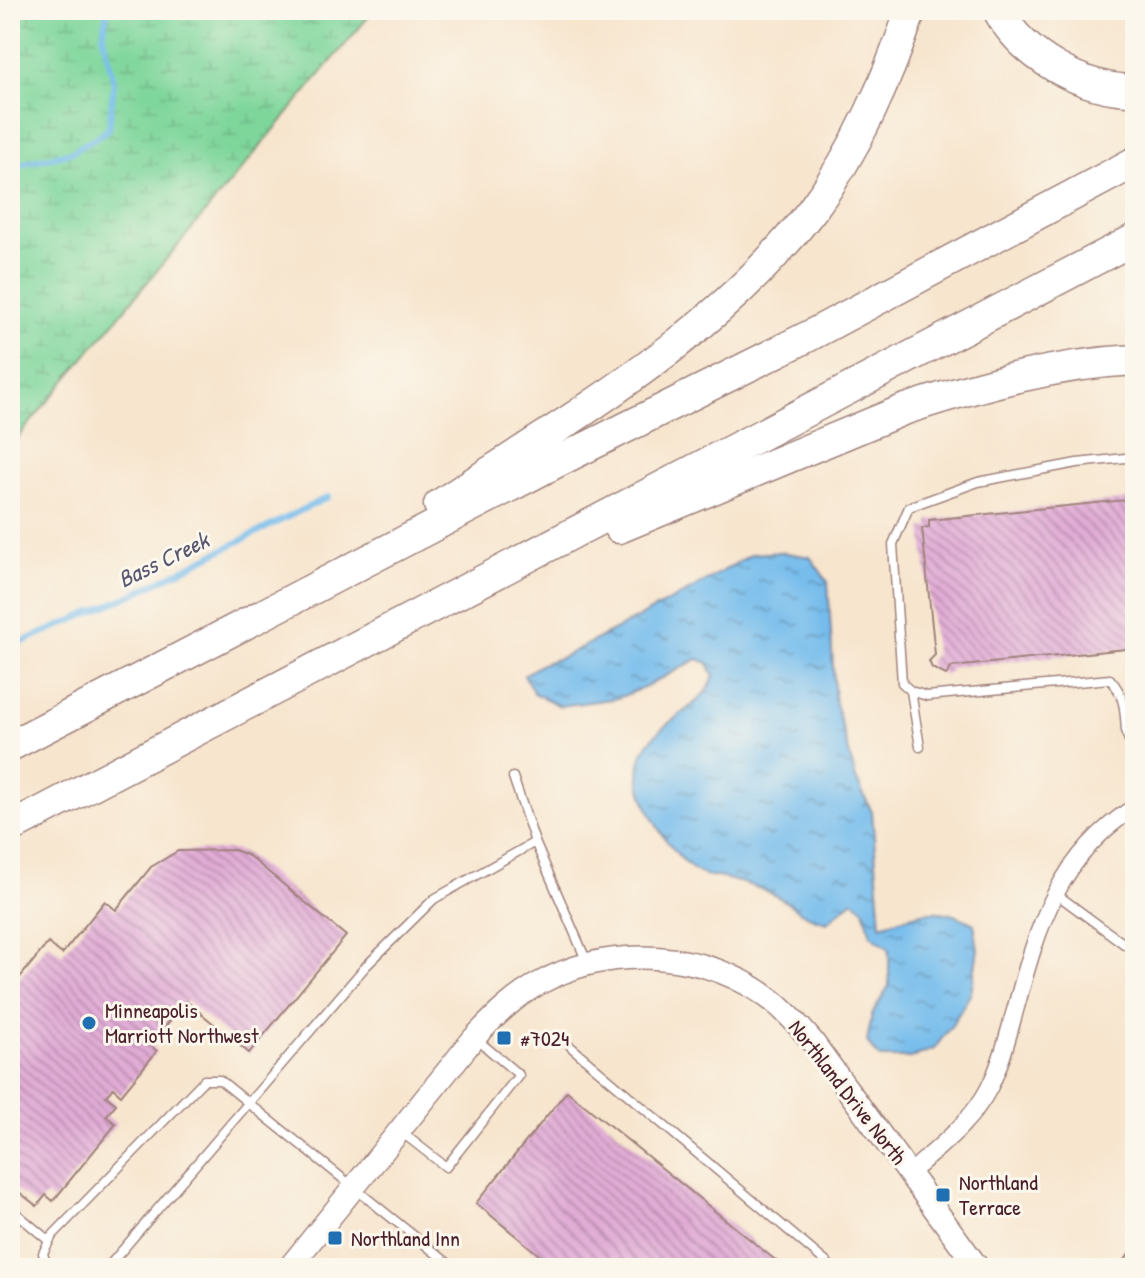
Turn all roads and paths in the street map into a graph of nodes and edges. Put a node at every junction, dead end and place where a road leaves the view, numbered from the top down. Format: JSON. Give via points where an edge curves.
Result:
{"nodes":[{"id":1,"x":911,"y":10,"type":"edge"},
{"id":2,"x":998,"y":10,"type":"edge"},
{"id":3,"x":1135,"y":90,"type":"edge"},
{"id":4,"x":1135,"y":162,"type":"edge"},
{"id":5,"x":1135,"y":239,"type":"edge"},
{"id":6,"x":1135,"y":360,"type":"edge"},
{"id":7,"x":1135,"y":457,"type":"edge"},
{"id":8,"x":298,"y":598,"type":"junction"},
{"id":9,"x":436,"y":603,"type":"junction"},
{"id":10,"x":911,"y":691,"type":"junction"},
{"id":11,"x":1131,"y":732,"type":"edge"},
{"id":12,"x":10,"y":746,"type":"edge"},
{"id":13,"x":920,"y":747,"type":"dead end"},
{"id":14,"x":1135,"y":755,"type":"edge"},
{"id":15,"x":513,"y":777,"type":"dead end"},
{"id":16,"x":1135,"y":807,"type":"edge"},
{"id":17,"x":10,"y":828,"type":"edge"},
{"id":18,"x":535,"y":842,"type":"junction"},
{"id":19,"x":1055,"y":892,"type":"junction"},
{"id":20,"x":1135,"y":952,"type":"edge"},
{"id":21,"x":589,"y":965,"type":"junction"},
{"id":22,"x":474,"y":1038,"type":"junction"},
{"id":23,"x":571,"y":1047,"type":"dead end"},
{"id":24,"x":247,"y":1103,"type":"junction"},
{"id":25,"x":400,"y":1131,"type":"junction"},
{"id":26,"x":910,"y":1173,"type":"junction"},
{"id":27,"x":354,"y":1188,"type":"junction"},
{"id":28,"x":10,"y":1208,"type":"edge"},
{"id":29,"x":49,"y":1241,"type":"junction"},
{"id":30,"x":47,"y":1268,"type":"edge"},
{"id":31,"x":107,"y":1268,"type":"edge"},
{"id":32,"x":289,"y":1268,"type":"edge"},
{"id":33,"x":454,"y":1268,"type":"edge"},
{"id":34,"x":833,"y":1268,"type":"edge"},
{"id":35,"x":978,"y":1268,"type":"edge"}],
"edges":[{"from":1,"to":8,"type":"highway","via":[[878,95],[830,182],[790,235],[732,296],[640,372]]},
{"from":2,"to":3,"type":"highway","via":[[1015,35],[1064,71],[1095,86]]},
{"from":4,"to":8,"type":"highway"},
{"from":5,"to":9,"type":"highway"},
{"from":6,"to":9,"type":"highway","via":[[1010,378],[903,410]]},
{"from":7,"to":10,"type":"lane","via":[[978,482],[909,507],[893,544],[902,683]]},
{"from":8,"to":12,"type":"highway"},
{"from":9,"to":17,"type":"highway"},
{"from":10,"to":11,"type":"lane","via":[[927,696],[1110,679],[1124,701]]},
{"from":10,"to":13,"type":"lane"},
{"from":11,"to":14,"type":"lane"},
{"from":15,"to":18,"type":"lane"},
{"from":16,"to":19,"type":"street","via":[[1094,840]]},
{"from":18,"to":21,"type":"lane"},
{"from":18,"to":24,"type":"lane","via":[[434,899],[366,966]]},
{"from":19,"to":20,"type":"lane"},
{"from":19,"to":26,"type":"street","via":[[1035,937],[1002,1058],[987,1091],[962,1126]]},
{"from":21,"to":22,"type":"street","name":"Northland Drive North","via":[[540,983]]},
{"from":21,"to":26,"type":"street","name":"Northland Drive North","via":[[620,958],[674,959],[716,969],[773,1001],[812,1041]]},
{"from":22,"to":25,"type":"street","name":"Northland Drive North"},
{"from":22,"to":25,"type":"lane","via":[[519,1075],[446,1167]]},
{"from":23,"to":34,"type":"lane"},
{"from":24,"to":27,"type":"lane"},
{"from":24,"to":29,"type":"lane","via":[[220,1080],[204,1080]]},
{"from":24,"to":31,"type":"lane"},
{"from":25,"to":27,"type":"street","name":"Northland Drive North"},
{"from":26,"to":35,"type":"street","name":"Northland Drive North"},
{"from":27,"to":32,"type":"street","name":"Northland Drive North"},
{"from":27,"to":33,"type":"lane"},
{"from":28,"to":29,"type":"lane"},
{"from":29,"to":30,"type":"lane","via":[[43,1253]]}]}
